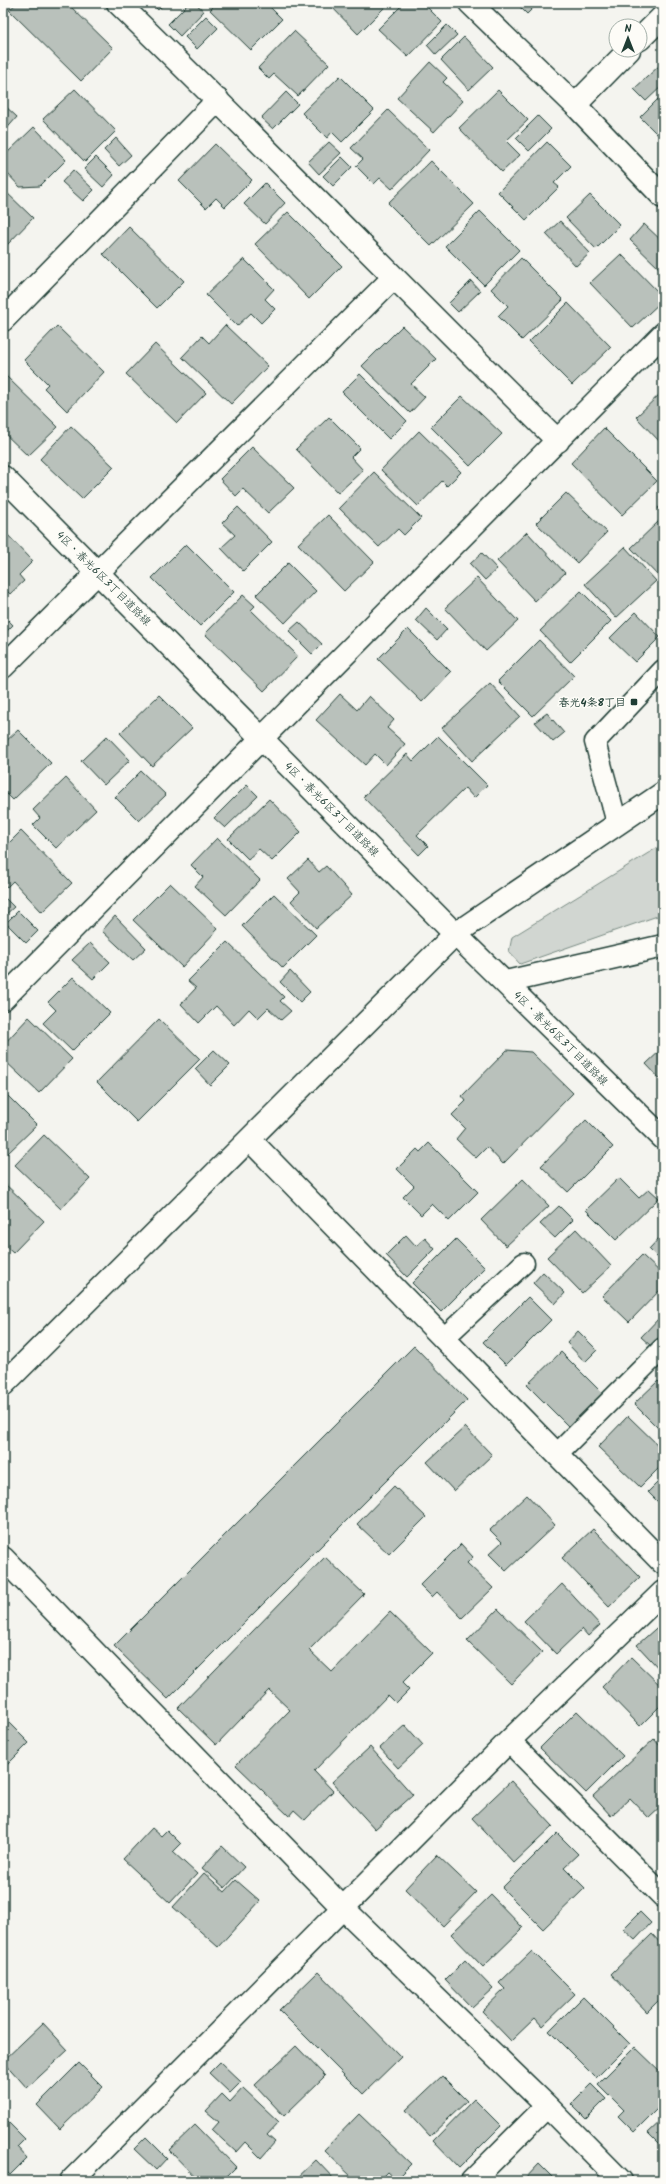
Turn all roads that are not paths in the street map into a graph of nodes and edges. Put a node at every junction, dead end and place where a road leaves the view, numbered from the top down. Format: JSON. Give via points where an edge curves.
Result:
{"nodes":[{"id":1,"x":118,"y":3,"type":"edge"},
{"id":2,"x":470,"y":3,"type":"edge"},
{"id":3,"x":663,"y":16,"type":"edge"},
{"id":4,"x":648,"y":31,"type":"edge"},
{"id":5,"x":621,"y":58,"type":"edge"},
{"id":6,"x":218,"y":100,"type":"junction"},
{"id":7,"x":574,"y":105,"type":"junction"},
{"id":8,"x":663,"y":197,"type":"edge"},
{"id":9,"x":393,"y":278,"type":"junction"},
{"id":10,"x":3,"y":320,"type":"edge"},
{"id":11,"x":663,"y":334,"type":"edge"},
{"id":12,"x":558,"y":441,"type":"junction"},
{"id":13,"x":3,"y":477,"type":"edge"},
{"id":14,"x":98,"y":572,"type":"junction"},
{"id":15,"x":3,"y":667,"type":"edge"},
{"id":16,"x":663,"y":670,"type":"edge"},
{"id":17,"x":263,"y":738,"type":"junction"},
{"id":18,"x":663,"y":793,"type":"edge"},
{"id":19,"x":617,"y":823,"type":"junction"},
{"id":20,"x":455,"y":934,"type":"junction"},
{"id":21,"x":663,"y":946,"type":"edge"},
{"id":22,"x":506,"y":982,"type":"junction"},
{"id":23,"x":3,"y":999,"type":"edge"},
{"id":24,"x":663,"y":1138,"type":"edge"},
{"id":25,"x":250,"y":1140,"type":"junction"},
{"id":26,"x":524,"y":1263,"type":"dead end"},
{"id":27,"x":444,"y":1339,"type":"junction"},
{"id":28,"x":663,"y":1348,"type":"edge"},
{"id":29,"x":3,"y":1385,"type":"edge"},
{"id":30,"x":556,"y":1454,"type":"junction"},
{"id":31,"x":3,"y":1558,"type":"edge"},
{"id":32,"x":663,"y":1563,"type":"edge"},
{"id":33,"x":663,"y":1592,"type":"edge"},
{"id":34,"x":509,"y":1741,"type":"junction"},
{"id":35,"x":663,"y":1896,"type":"edge"},
{"id":36,"x":342,"y":1908,"type":"junction"},
{"id":37,"x":547,"y":2106,"type":"junction"},
{"id":38,"x":71,"y":2181,"type":"edge"},
{"id":39,"x":472,"y":2181,"type":"edge"},
{"id":40,"x":621,"y":2181,"type":"edge"}],
"edges":[{"from":1,"to":6,"type":"street"},
{"from":2,"to":7,"type":"street"},
{"from":3,"to":4,"type":"street"},
{"from":5,"to":7,"type":"street"},
{"from":6,"to":9,"type":"street"},
{"from":6,"to":10,"type":"street"},
{"from":7,"to":8,"type":"street"},
{"from":9,"to":12,"type":"street"},
{"from":9,"to":14,"type":"street"},
{"from":11,"to":12,"type":"street"},
{"from":12,"to":17,"type":"street"},
{"from":13,"to":14,"type":"street","name":"4区・春光6区3丁目道路線"},
{"from":14,"to":15,"type":"street"},
{"from":14,"to":17,"type":"street","name":"4区・春光6区3丁目道路線"},
{"from":16,"to":19,"type":"lane","via":[[595,742]]},
{"from":17,"to":20,"type":"street","name":"4区・春光6区3丁目道路線"},
{"from":17,"to":23,"type":"street"},
{"from":18,"to":19,"type":"street"},
{"from":19,"to":20,"type":"street"},
{"from":20,"to":22,"type":"street","name":"4区・春光6区3丁目道路線"},
{"from":20,"to":25,"type":"street"},
{"from":21,"to":22,"type":"street"},
{"from":22,"to":24,"type":"street","name":"4区・春光6区3丁目道路線"},
{"from":25,"to":27,"type":"street"},
{"from":25,"to":29,"type":"street"},
{"from":26,"to":27,"type":"lane"},
{"from":27,"to":30,"type":"street"},
{"from":28,"to":30,"type":"lane"},
{"from":30,"to":32,"type":"street"},
{"from":31,"to":36,"type":"street"},
{"from":33,"to":34,"type":"street"},
{"from":34,"to":35,"type":"street"},
{"from":34,"to":36,"type":"street"},
{"from":36,"to":37,"type":"street"},
{"from":36,"to":38,"type":"street"},
{"from":37,"to":39,"type":"street"},
{"from":37,"to":40,"type":"street"}]}
